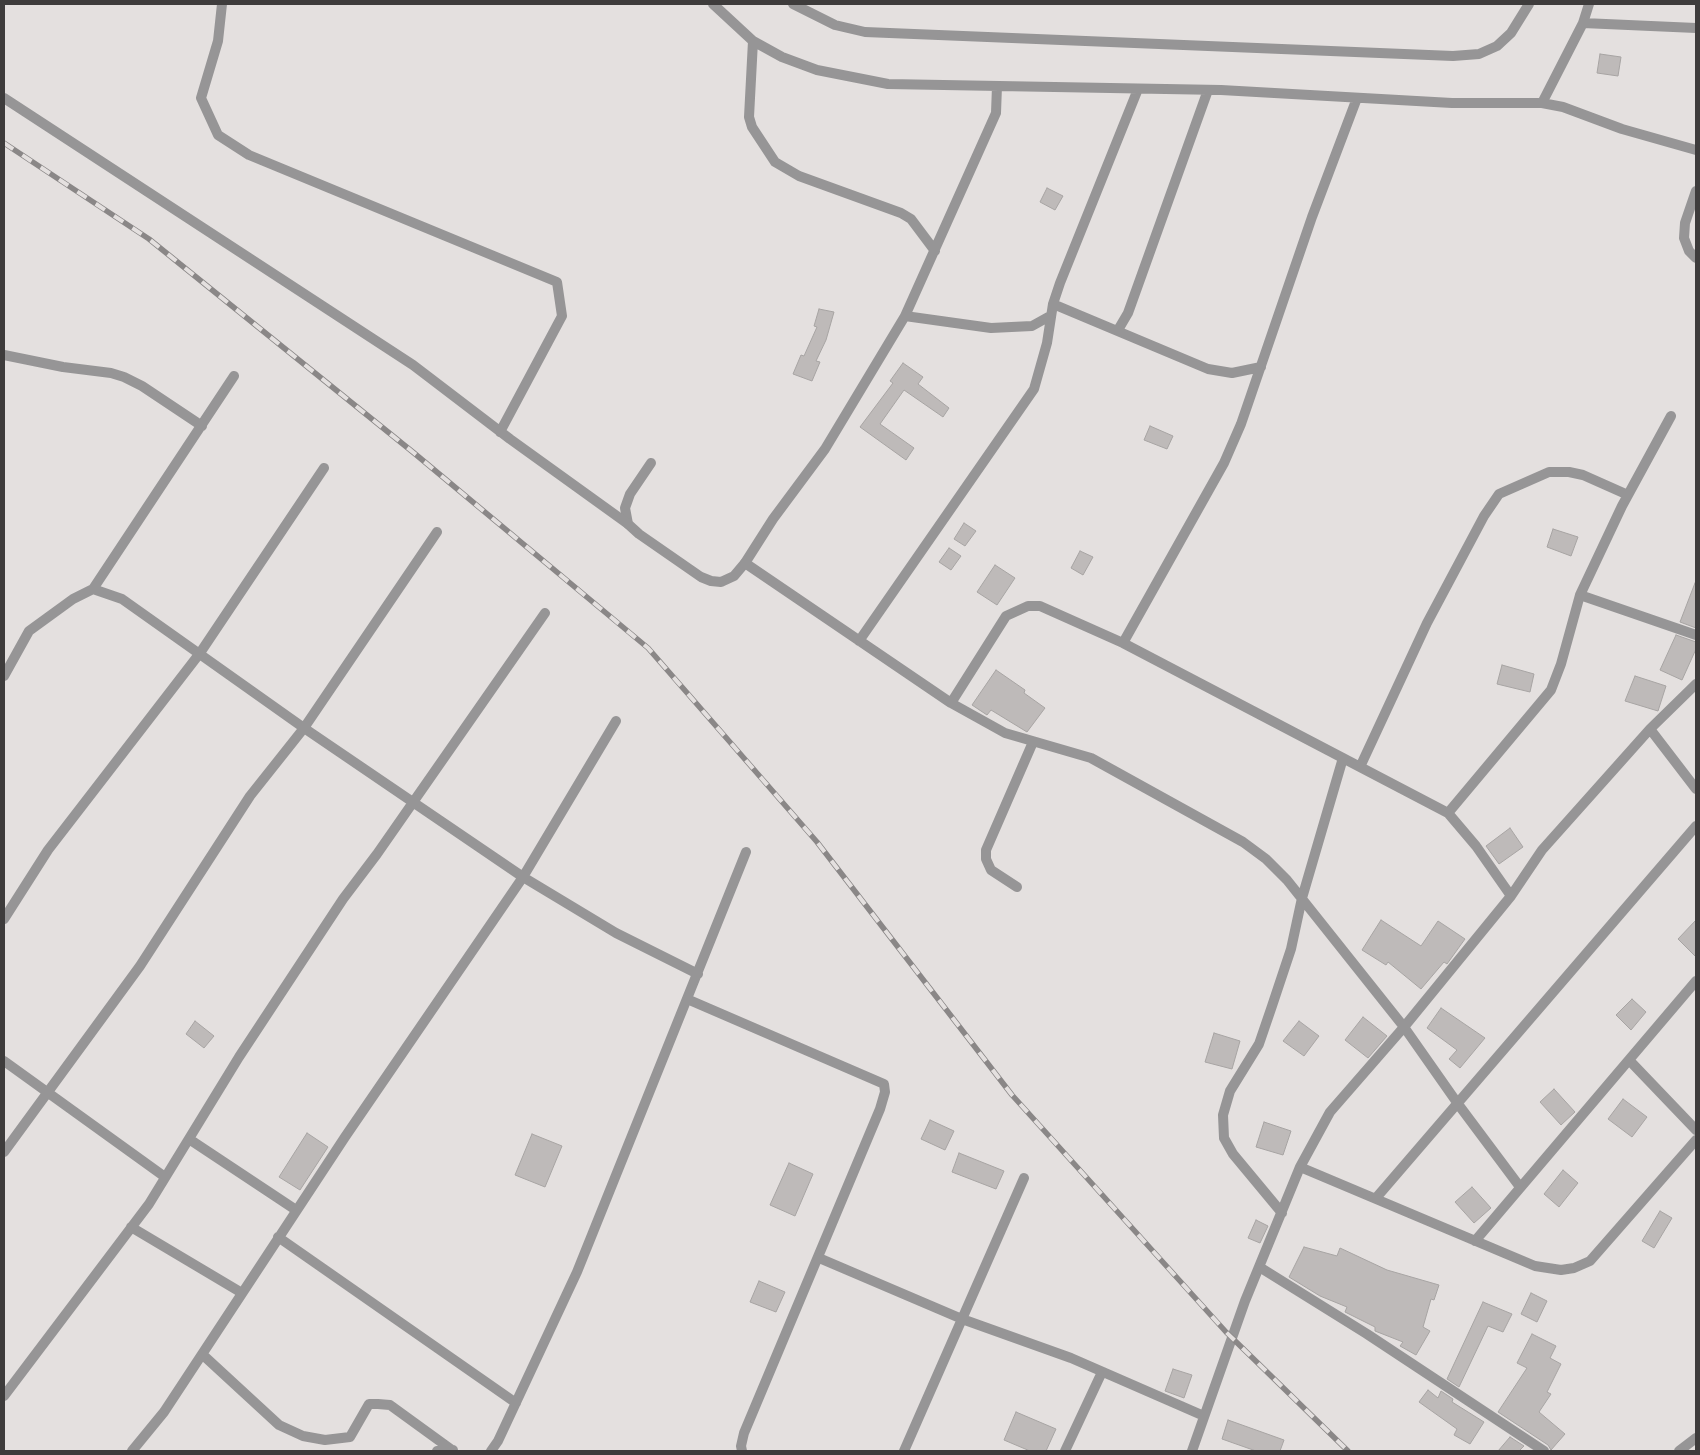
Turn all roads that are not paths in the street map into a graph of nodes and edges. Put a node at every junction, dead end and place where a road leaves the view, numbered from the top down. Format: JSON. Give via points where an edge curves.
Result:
{"nodes":[{"id":1,"x":222,"y":4,"type":"edge"},
{"id":2,"x":713,"y":4,"type":"edge"},
{"id":3,"x":793,"y":4,"type":"edge"},
{"id":4,"x":1529,"y":4,"type":"edge"},
{"id":5,"x":1589,"y":4,"type":"edge"},
{"id":6,"x":1583,"y":23,"type":"junction"},
{"id":7,"x":1696,"y":28,"type":"edge"},
{"id":8,"x":753,"y":41,"type":"junction"},
{"id":9,"x":997,"y":86,"type":"junction"},
{"id":10,"x":1138,"y":89,"type":"junction"},
{"id":11,"x":1208,"y":90,"type":"junction"},
{"id":12,"x":4,"y":98,"type":"edge"},
{"id":13,"x":1357,"y":98,"type":"junction"},
{"id":14,"x":1542,"y":103,"type":"junction"},
{"id":15,"x":1696,"y":150,"type":"edge"},
{"id":16,"x":1696,"y":191,"type":"edge"},
{"id":17,"x":935,"y":251,"type":"junction"},
{"id":18,"x":1696,"y":258,"type":"edge"},
{"id":19,"x":1053,"y":304,"type":"junction"},
{"id":20,"x":905,"y":316,"type":"junction"},
{"id":21,"x":1050,"y":316,"type":"junction"},
{"id":22,"x":1118,"y":330,"type":"junction"},
{"id":23,"x":4,"y":355,"type":"edge"},
{"id":24,"x":1261,"y":367,"type":"junction"},
{"id":25,"x":234,"y":376,"type":"dead end"},
{"id":26,"x":1672,"y":416,"type":"dead end"},
{"id":27,"x":202,"y":426,"type":"junction"},
{"id":28,"x":500,"y":432,"type":"junction"},
{"id":29,"x":651,"y":463,"type":"dead end"},
{"id":30,"x":324,"y":468,"type":"dead end"},
{"id":31,"x":1628,"y":494,"type":"junction"},
{"id":32,"x":628,"y":524,"type":"junction"},
{"id":33,"x":437,"y":532,"type":"dead end"},
{"id":34,"x":744,"y":563,"type":"junction"},
{"id":35,"x":93,"y":589,"type":"junction"},
{"id":36,"x":1580,"y":595,"type":"junction"},
{"id":37,"x":546,"y":613,"type":"dead end"},
{"id":38,"x":1696,"y":635,"type":"edge"},
{"id":39,"x":859,"y":641,"type":"junction"},
{"id":40,"x":1123,"y":643,"type":"junction"},
{"id":41,"x":200,"y":653,"type":"junction"},
{"id":42,"x":4,"y":676,"type":"edge"},
{"id":43,"x":1696,"y":684,"type":"edge"},
{"id":44,"x":951,"y":702,"type":"junction"},
{"id":45,"x":616,"y":721,"type":"dead end"},
{"id":46,"x":304,"y":728,"type":"junction"},
{"id":47,"x":1650,"y":729,"type":"junction"},
{"id":48,"x":1032,"y":742,"type":"junction"},
{"id":49,"x":1343,"y":758,"type":"junction"},
{"id":50,"x":1360,"y":767,"type":"junction"},
{"id":51,"x":1696,"y":789,"type":"edge"},
{"id":52,"x":413,"y":802,"type":"junction"},
{"id":53,"x":1448,"y":813,"type":"junction"},
{"id":54,"x":1696,"y":826,"type":"edge"},
{"id":55,"x":746,"y":852,"type":"dead end"},
{"id":56,"x":523,"y":877,"type":"junction"},
{"id":57,"x":1017,"y":887,"type":"dead end"},
{"id":58,"x":1511,"y":896,"type":"junction"},
{"id":59,"x":1302,"y":898,"type":"junction"},
{"id":60,"x":4,"y":919,"type":"edge"},
{"id":61,"x":698,"y":974,"type":"junction"},
{"id":62,"x":1696,"y":981,"type":"edge"},
{"id":63,"x":688,"y":999,"type":"junction"},
{"id":64,"x":1404,"y":1026,"type":"junction"},
{"id":65,"x":1629,"y":1060,"type":"junction"},
{"id":66,"x":4,"y":1061,"type":"edge"},
{"id":67,"x":49,"y":1092,"type":"junction"},
{"id":68,"x":1458,"y":1104,"type":"junction"},
{"id":69,"x":1696,"y":1130,"type":"edge"},
{"id":70,"x":189,"y":1139,"type":"junction"},
{"id":71,"x":1696,"y":1140,"type":"edge"},
{"id":72,"x":4,"y":1152,"type":"edge"},
{"id":73,"x":1300,"y":1167,"type":"junction"},
{"id":74,"x":166,"y":1177,"type":"junction"},
{"id":75,"x":1024,"y":1178,"type":"dead end"},
{"id":76,"x":1520,"y":1187,"type":"junction"},
{"id":77,"x":1376,"y":1198,"type":"junction"},
{"id":78,"x":296,"y":1210,"type":"junction"},
{"id":79,"x":1282,"y":1213,"type":"junction"},
{"id":80,"x":131,"y":1227,"type":"junction"},
{"id":81,"x":278,"y":1237,"type":"junction"},
{"id":82,"x":1475,"y":1241,"type":"junction"},
{"id":83,"x":819,"y":1258,"type":"junction"},
{"id":84,"x":1261,"y":1268,"type":"junction"},
{"id":85,"x":242,"y":1293,"type":"junction"},
{"id":86,"x":962,"y":1319,"type":"junction"},
{"id":87,"x":202,"y":1355,"type":"junction"},
{"id":88,"x":1102,"y":1372,"type":"junction"},
{"id":89,"x":4,"y":1396,"type":"edge"},
{"id":90,"x":516,"y":1403,"type":"junction"},
{"id":91,"x":1204,"y":1416,"type":"junction"},
{"id":92,"x":1696,"y":1438,"type":"edge"},
{"id":93,"x":132,"y":1451,"type":"edge"},
{"id":94,"x":437,"y":1451,"type":"edge"},
{"id":95,"x":454,"y":1451,"type":"edge"},
{"id":96,"x":491,"y":1451,"type":"edge"},
{"id":97,"x":742,"y":1451,"type":"edge"},
{"id":98,"x":904,"y":1451,"type":"edge"},
{"id":99,"x":1065,"y":1451,"type":"edge"},
{"id":100,"x":1192,"y":1451,"type":"edge"},
{"id":101,"x":1544,"y":1451,"type":"edge"},
{"id":102,"x":1679,"y":1451,"type":"edge"}],
"edges":[{"from":1,"to":28,"type":"street","via":[[218,41],[201,98],[218,136],[249,155],[557,282],[562,316]]},
{"from":2,"to":8,"type":"street"},
{"from":3,"to":4,"type":"street","via":[[835,25],[865,32],[1453,56],[1479,54],[1497,46],[1511,33]]},
{"from":5,"to":6,"type":"street"},
{"from":6,"to":7,"type":"street"},
{"from":6,"to":14,"type":"street"},
{"from":8,"to":9,"type":"street","via":[[782,57],[851,79],[888,84]]},
{"from":8,"to":17,"type":"street","via":[[749,117],[775,162],[799,176],[901,213],[911,219]]},
{"from":9,"to":10,"type":"street"},
{"from":9,"to":17,"type":"street","via":[[996,113]]},
{"from":10,"to":11,"type":"street"},
{"from":10,"to":19,"type":"street"},
{"from":11,"to":13,"type":"street"},
{"from":11,"to":22,"type":"street","via":[[1128,313]]},
{"from":12,"to":28,"type":"street","via":[[413,365]]},
{"from":13,"to":14,"type":"street"},
{"from":13,"to":24,"type":"street"},
{"from":14,"to":15,"type":"street"},
{"from":16,"to":18,"type":"street","via":[[1685,223],[1684,238]]},
{"from":17,"to":20,"type":"street"},
{"from":19,"to":21,"type":"street"},
{"from":19,"to":22,"type":"street"},
{"from":20,"to":21,"type":"street","via":[[991,328],[1032,326]]},
{"from":20,"to":34,"type":"street","via":[[825,449]]},
{"from":21,"to":39,"type":"street","via":[[1047,343],[1034,389]]},
{"from":22,"to":24,"type":"street","via":[[1222,372]]},
{"from":23,"to":27,"type":"street","via":[[63,368],[111,372],[142,386]]},
{"from":24,"to":40,"type":"street","via":[[1224,463]]},
{"from":25,"to":27,"type":"street"},
{"from":26,"to":31,"type":"street"},
{"from":27,"to":35,"type":"street"},
{"from":28,"to":32,"type":"street"},
{"from":29,"to":32,"type":"street","via":[[630,494],[625,508]]},
{"from":30,"to":41,"type":"street"},
{"from":31,"to":36,"type":"street"},
{"from":31,"to":50,"type":"street","via":[[1583,475],[1549,472],[1500,494],[1484,516],[1427,623]]},
{"from":32,"to":34,"type":"street","via":[[638,534],[711,581],[720,582],[734,576]]},
{"from":33,"to":46,"type":"street"},
{"from":34,"to":39,"type":"street"},
{"from":35,"to":41,"type":"street","via":[[122,599]]},
{"from":35,"to":42,"type":"street","via":[[73,599],[29,631]]},
{"from":36,"to":38,"type":"street"},
{"from":36,"to":53,"type":"street","via":[[1551,690]]},
{"from":37,"to":52,"type":"street"},
{"from":39,"to":44,"type":"street"},
{"from":40,"to":44,"type":"street","via":[[1040,606],[1014,610],[1006,616]]},
{"from":40,"to":49,"type":"street"},
{"from":41,"to":46,"type":"street"},
{"from":41,"to":60,"type":"street","via":[[48,850]]},
{"from":43,"to":47,"type":"street"},
{"from":44,"to":48,"type":"street","via":[[1005,733]]},
{"from":45,"to":56,"type":"street"},
{"from":46,"to":52,"type":"street"},
{"from":46,"to":67,"type":"street","via":[[250,796],[140,966]]},
{"from":47,"to":51,"type":"street"},
{"from":47,"to":58,"type":"street","via":[[1542,850]]},
{"from":48,"to":57,"type":"street","via":[[986,850],[991,870]]},
{"from":48,"to":59,"type":"street","via":[[1091,758],[1243,842],[1266,859]]},
{"from":49,"to":50,"type":"street"},
{"from":49,"to":59,"type":"street"},
{"from":50,"to":53,"type":"street"},
{"from":52,"to":56,"type":"street"},
{"from":52,"to":70,"type":"street","via":[[343,899]]},
{"from":53,"to":58,"type":"street","via":[[1471,839]]},
{"from":54,"to":68,"type":"street"},
{"from":55,"to":61,"type":"street"},
{"from":56,"to":61,"type":"street","via":[[616,933]]},
{"from":56,"to":78,"type":"street"},
{"from":58,"to":64,"type":"street"},
{"from":59,"to":64,"type":"street"},
{"from":59,"to":79,"type":"street","via":[[1291,950],[1259,1044],[1230,1091],[1223,1115],[1224,1138],[1233,1154]]},
{"from":61,"to":63,"type":"street"},
{"from":62,"to":65,"type":"street"},
{"from":63,"to":83,"type":"street","via":[[884,1084],[880,1109]]},
{"from":63,"to":90,"type":"street","via":[[576,1272]]},
{"from":64,"to":68,"type":"street"},
{"from":64,"to":73,"type":"street","via":[[1330,1112]]},
{"from":65,"to":69,"type":"street"},
{"from":65,"to":76,"type":"street"},
{"from":66,"to":67,"type":"street"},
{"from":67,"to":72,"type":"street"},
{"from":67,"to":74,"type":"street"},
{"from":68,"to":76,"type":"street"},
{"from":68,"to":77,"type":"street"},
{"from":70,"to":74,"type":"street"},
{"from":70,"to":78,"type":"street"},
{"from":71,"to":82,"type":"street","via":[[1590,1261],[1574,1268],[1549,1269]]},
{"from":73,"to":77,"type":"street"},
{"from":73,"to":79,"type":"street"},
{"from":74,"to":80,"type":"street"},
{"from":75,"to":86,"type":"street"},
{"from":76,"to":82,"type":"street"},
{"from":77,"to":82,"type":"street"},
{"from":78,"to":81,"type":"street"},
{"from":79,"to":84,"type":"street"},
{"from":80,"to":85,"type":"street"},
{"from":80,"to":89,"type":"street"},
{"from":81,"to":85,"type":"street"},
{"from":81,"to":90,"type":"street"},
{"from":83,"to":86,"type":"street"},
{"from":83,"to":97,"type":"street","via":[[744,1433]]},
{"from":84,"to":91,"type":"street"},
{"from":84,"to":101,"type":"street"},
{"from":85,"to":87,"type":"street"},
{"from":86,"to":88,"type":"street"},
{"from":86,"to":98,"type":"street"},
{"from":87,"to":93,"type":"street","via":[[164,1412]]},
{"from":87,"to":95,"type":"street","via":[[279,1425],[303,1436],[325,1440],[350,1437],[369,1404],[390,1405]]},
{"from":88,"to":91,"type":"street"},
{"from":88,"to":99,"type":"street"},
{"from":90,"to":96,"type":"street"},
{"from":91,"to":100,"type":"street"},
{"from":92,"to":102,"type":"street"},
{"from":94,"to":95,"type":"street"}]}
